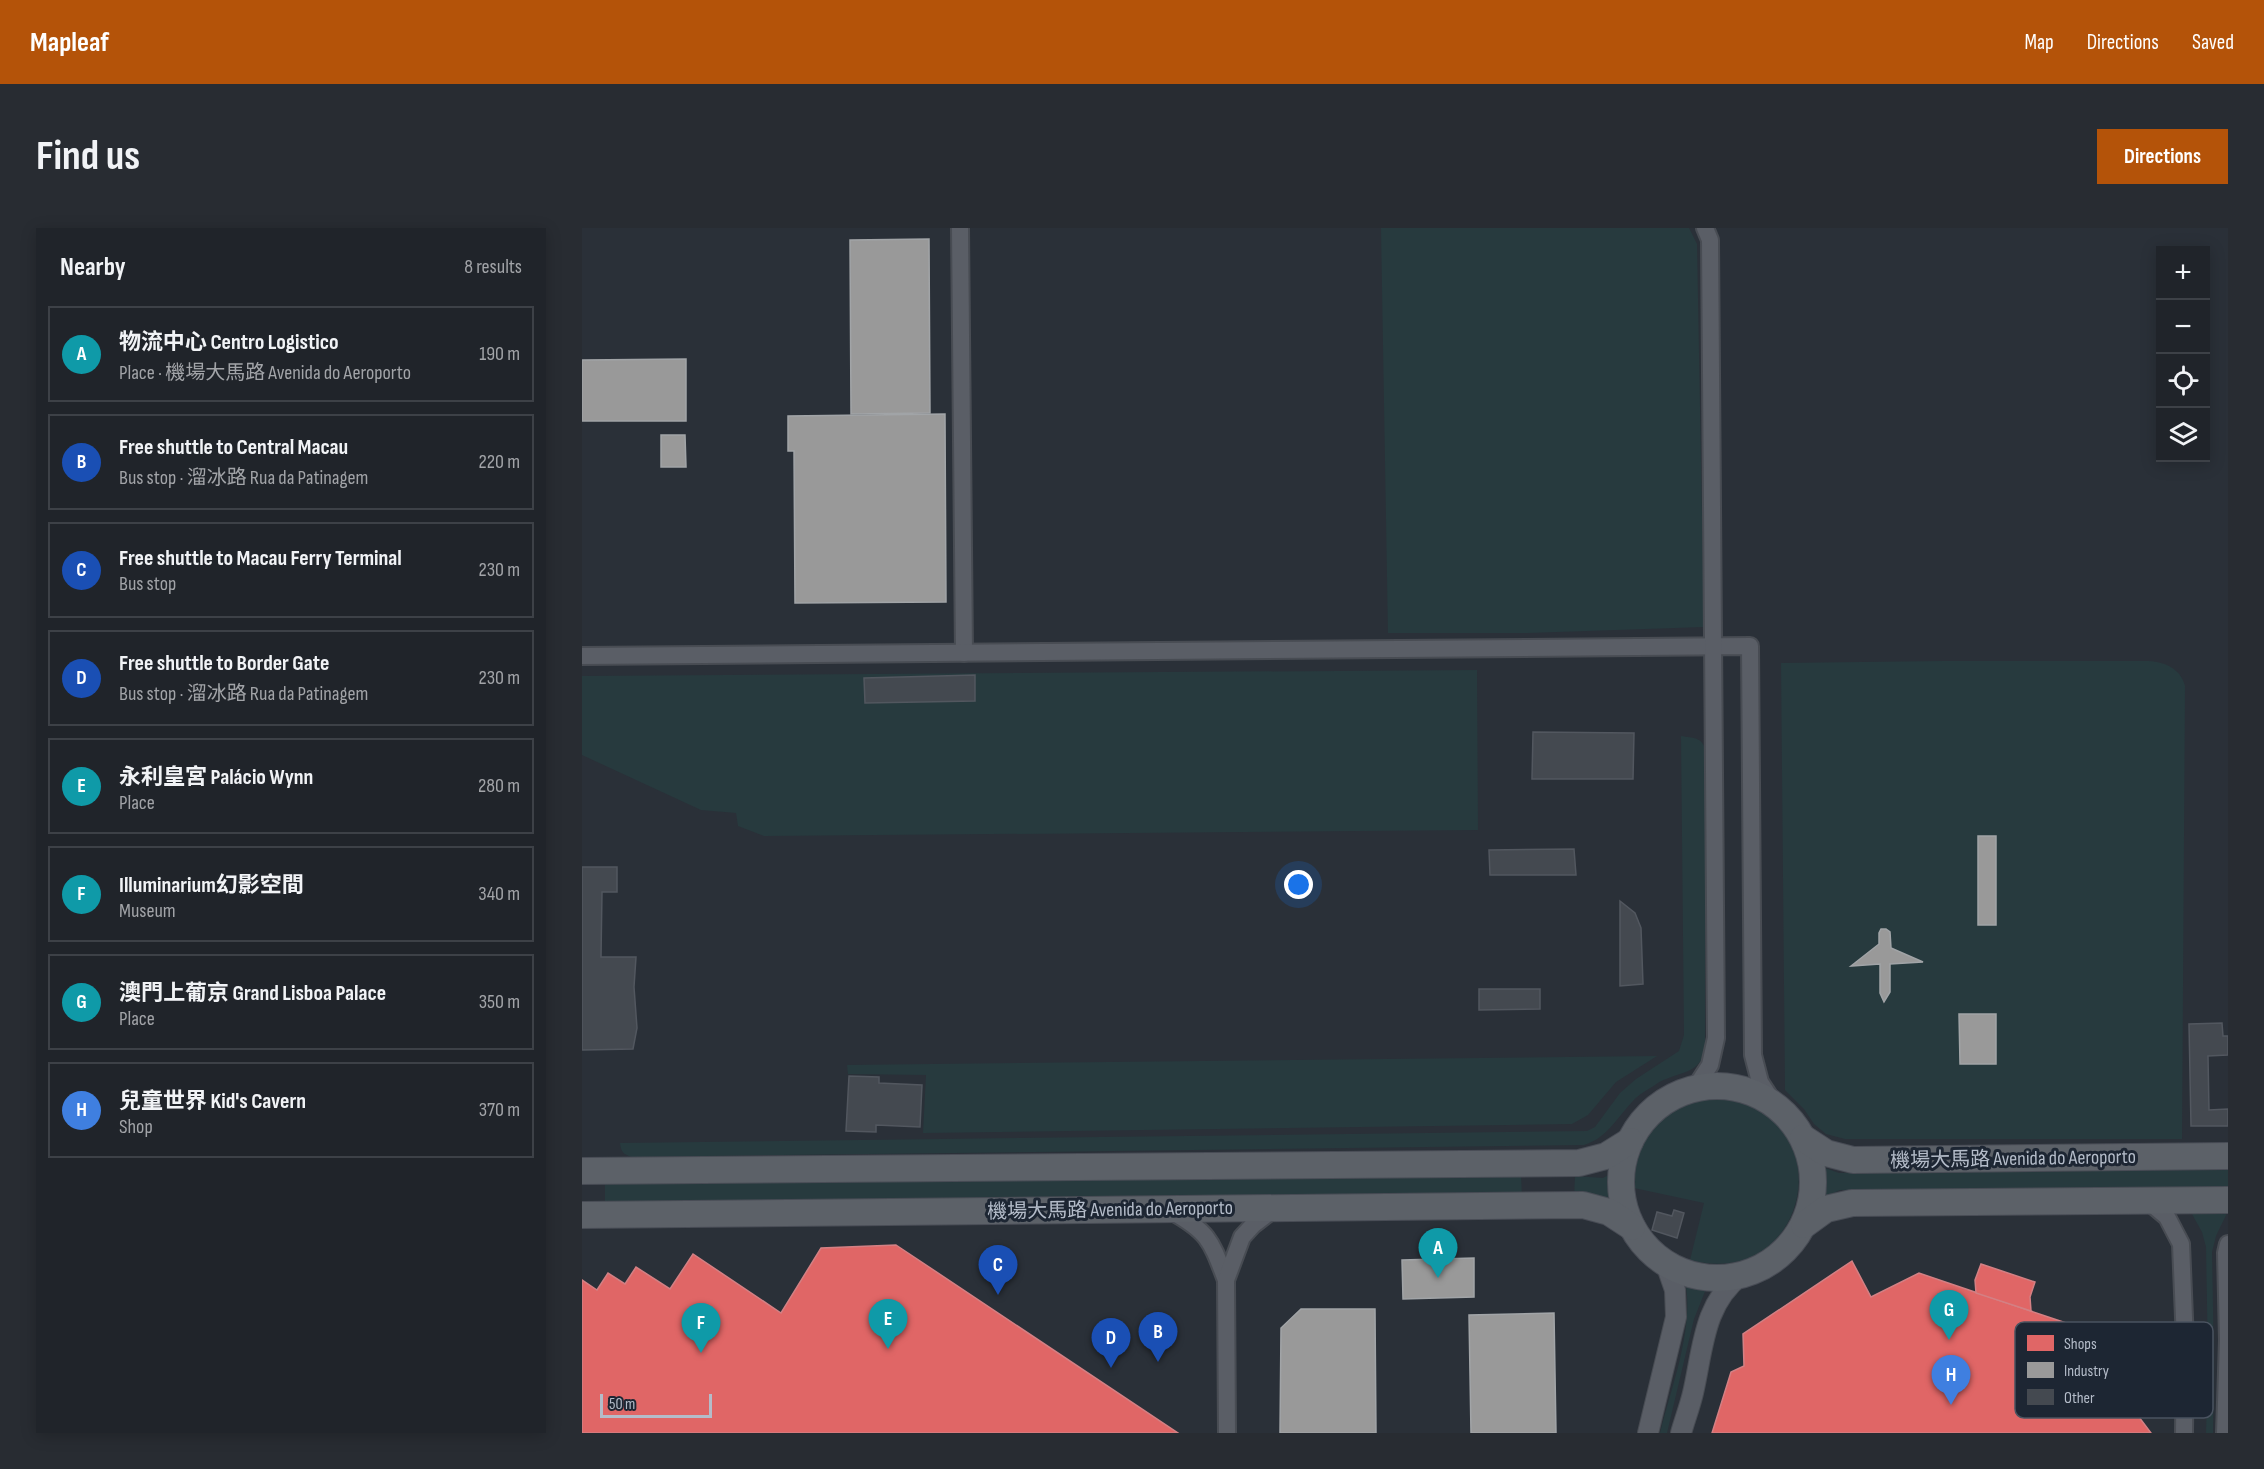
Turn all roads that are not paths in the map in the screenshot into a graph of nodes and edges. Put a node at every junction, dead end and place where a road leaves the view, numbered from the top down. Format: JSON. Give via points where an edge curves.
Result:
{"nodes":[{"id":1,"x":960,"y":228,"type":"edge"},
{"id":2,"x":1705,"y":228,"type":"edge"},
{"id":3,"x":1713,"y":646,"type":"junction"},
{"id":4,"x":964,"y":653,"type":"junction"},
{"id":5,"x":582,"y":656,"type":"edge"},
{"id":6,"x":1695,"y":1088,"type":"junction"},
{"id":7,"x":1775,"y":1105,"type":"junction"},
{"id":8,"x":1803,"y":1138,"type":"junction"},
{"id":9,"x":1630,"y":1141,"type":"junction"},
{"id":10,"x":2228,"y":1156,"type":"edge"},
{"id":11,"x":582,"y":1171,"type":"edge"},
{"id":12,"x":2228,"y":1200,"type":"edge"},
{"id":13,"x":2148,"y":1201,"type":"junction"},
{"id":14,"x":1276,"y":1208,"type":"junction"},
{"id":15,"x":1167,"y":1209,"type":"junction"},
{"id":16,"x":582,"y":1215,"type":"edge"},
{"id":17,"x":1804,"y":1225,"type":"junction"},
{"id":18,"x":1632,"y":1227,"type":"junction"},
{"id":19,"x":2228,"y":1244,"type":"edge"},
{"id":20,"x":1666,"y":1264,"type":"junction"},
{"id":21,"x":1741,"y":1275,"type":"junction"},
{"id":22,"x":1226,"y":1280,"type":"junction"},
{"id":23,"x":2185,"y":1322,"type":"edge"},
{"id":24,"x":2184,"y":1418,"type":"edge"},
{"id":25,"x":1227,"y":1433,"type":"edge"},
{"id":26,"x":1648,"y":1433,"type":"edge"},
{"id":27,"x":1681,"y":1433,"type":"edge"},
{"id":28,"x":2184,"y":1433,"type":"edge"},
{"id":29,"x":2225,"y":1433,"type":"edge"}],
"edges":[{"from":1,"to":4,"type":"street"},
{"from":2,"to":3,"type":"street","via":[[1710,240]]},
{"from":3,"to":4,"type":"street"},
{"from":3,"to":6,"type":"street","via":[[1716,1038],[1710,1065]]},
{"from":3,"to":7,"type":"street","via":[[1750,646],[1753,1055],[1760,1082]]},
{"from":4,"to":5,"type":"street"},
{"from":6,"to":7,"type":"main road","via":[[1737,1087]]},
{"from":6,"to":9,"type":"main road","via":[[1657,1107]]},
{"from":7,"to":8,"type":"main road"},
{"from":8,"to":10,"type":"main road","name":"機場大馬路 Avenida do Aeroporto","via":[[1826,1153],[1853,1160]]},
{"from":8,"to":17,"type":"main road","via":[[1814,1181]]},
{"from":9,"to":11,"type":"main road","via":[[1606,1156],[1579,1162]]},
{"from":9,"to":18,"type":"main road","via":[[1622,1169],[1622,1199]]},
{"from":12,"to":13,"type":"main road"},
{"from":13,"to":17,"type":"main road","via":[[1852,1203],[1826,1209]]},
{"from":13,"to":23,"type":"street","via":[[2167,1217],[2181,1244]]},
{"from":14,"to":15,"type":"main road","name":"機場大馬路 Avenida do Aeroporto"},
{"from":14,"to":18,"type":"main road","name":"機場大馬路 Avenida do Aeroporto","via":[[1583,1205],[1609,1212]]},
{"from":14,"to":22,"type":"street","via":[[1242,1237]]},
{"from":15,"to":16,"type":"main road","name":"機場大馬路 Avenida do Aeroporto"},
{"from":15,"to":22,"type":"street","via":[[1194,1224],[1212,1244]]},
{"from":17,"to":21,"type":"main road","via":[[1788,1248],[1767,1265]]},
{"from":18,"to":20,"type":"main road","via":[[1647,1248]]},
{"from":19,"to":29,"type":"street"},
{"from":20,"to":21,"type":"main road","via":[[1690,1275],[1716,1279]]},
{"from":20,"to":26,"type":"street","via":[[1675,1290],[1676,1317]]},
{"from":21,"to":27,"type":"street","via":[[1721,1294],[1708,1319]]},
{"from":22,"to":25,"type":"street"},
{"from":24,"to":28,"type":"street"}]}
